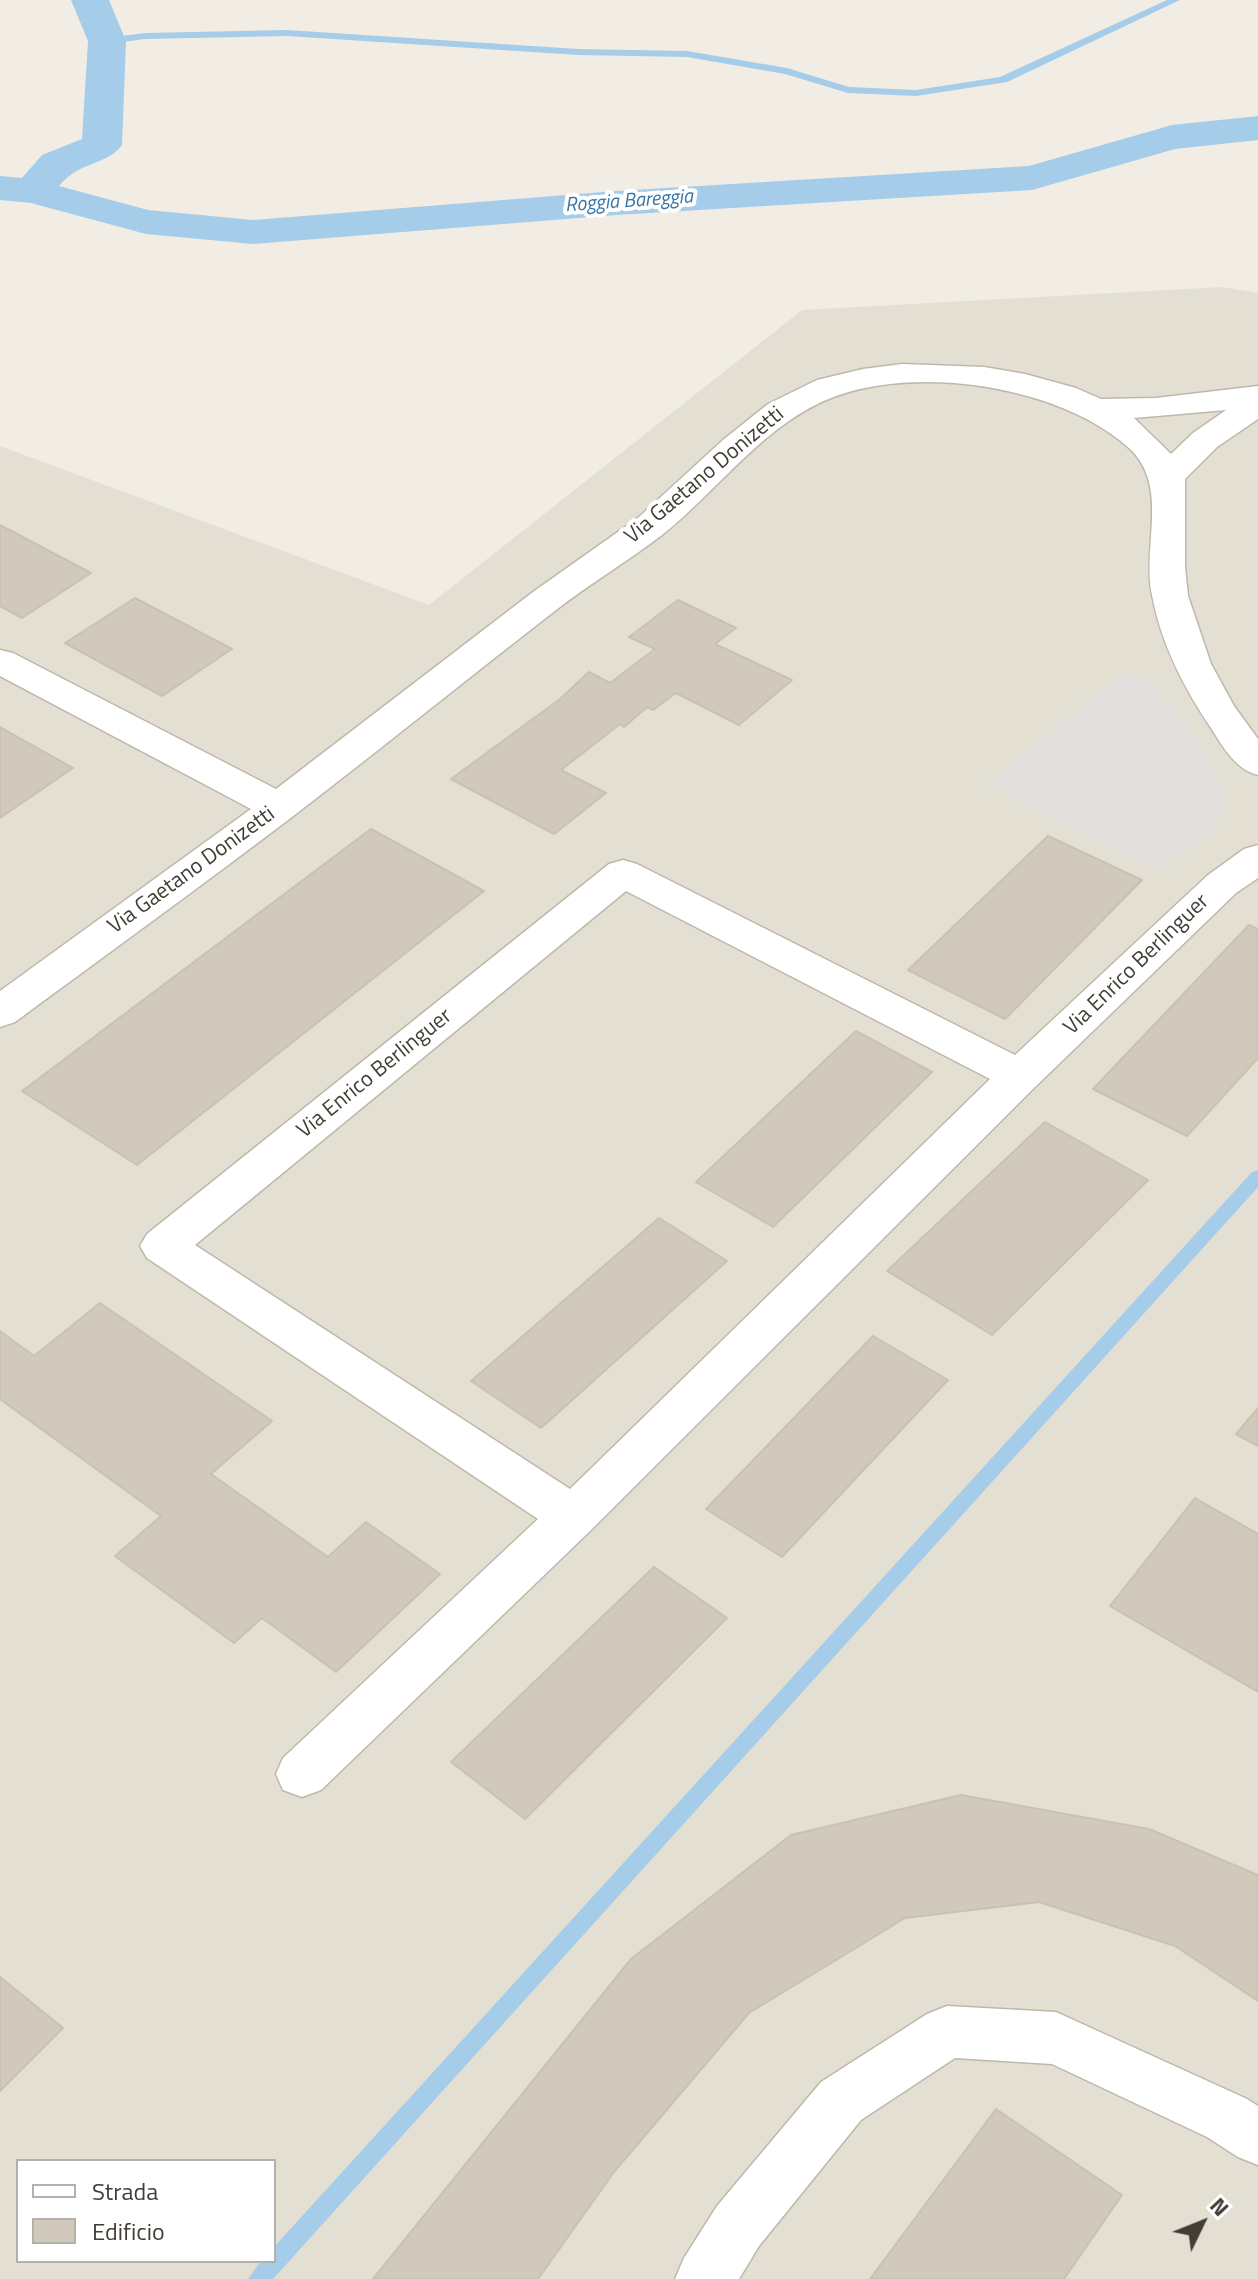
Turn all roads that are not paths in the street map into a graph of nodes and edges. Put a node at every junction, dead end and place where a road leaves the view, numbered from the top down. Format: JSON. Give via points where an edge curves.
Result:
{"nodes":[{"id":1,"x":1258,"y":396,"type":"edge"},
{"id":2,"x":1258,"y":403,"type":"edge"},
{"id":3,"x":1092,"y":409,"type":"junction"},
{"id":4,"x":1167,"y":477,"type":"junction"},
{"id":5,"x":0,"y":661,"type":"edge"},
{"id":6,"x":1258,"y":763,"type":"edge"},
{"id":7,"x":279,"y":807,"type":"junction"},
{"id":8,"x":1258,"y":858,"type":"edge"},
{"id":9,"x":0,"y":1012,"type":"edge"},
{"id":10,"x":1020,"y":1076,"type":"junction"},
{"id":11,"x":573,"y":1517,"type":"junction"},
{"id":12,"x":302,"y":1774,"type":"dead end"},
{"id":13,"x":1258,"y":2138,"type":"edge"},
{"id":14,"x":705,"y":2279,"type":"edge"}],
"edges":[{"from":1,"to":3,"type":"street"},
{"from":2,"to":4,"type":"street","via":[[1205,440]]},
{"from":3,"to":4,"type":"street","name":"Via Gaetano Donizetti","via":[[1128,429],[1162,463]]},
{"from":3,"to":7,"type":"street","name":"Via Gaetano Donizetti","via":[[1046,390],[974,374],[923,372],[827,387],[752,435],[653,524],[551,596]]},
{"from":4,"to":6,"type":"street","via":[[1170,595],[1188,652],[1211,703]]},
{"from":5,"to":7,"type":"street"},
{"from":7,"to":9,"type":"street","name":"Via Gaetano Donizetti"},
{"from":8,"to":10,"type":"street","name":"Via Enrico Berlinguer","via":[[1222,884]]},
{"from":10,"to":11,"type":"street","name":"Via Enrico Berlinguer"},
{"from":10,"to":11,"type":"street","name":"Via Enrico Berlinguer","via":[[623,873],[163,1246]]},
{"from":11,"to":12,"type":"street","name":"Via Enrico Berlinguer"},
{"from":13,"to":14,"type":"street","via":[[1227,2118],[1056,2038],[947,2032],[841,2101],[738,2226]]}]}
